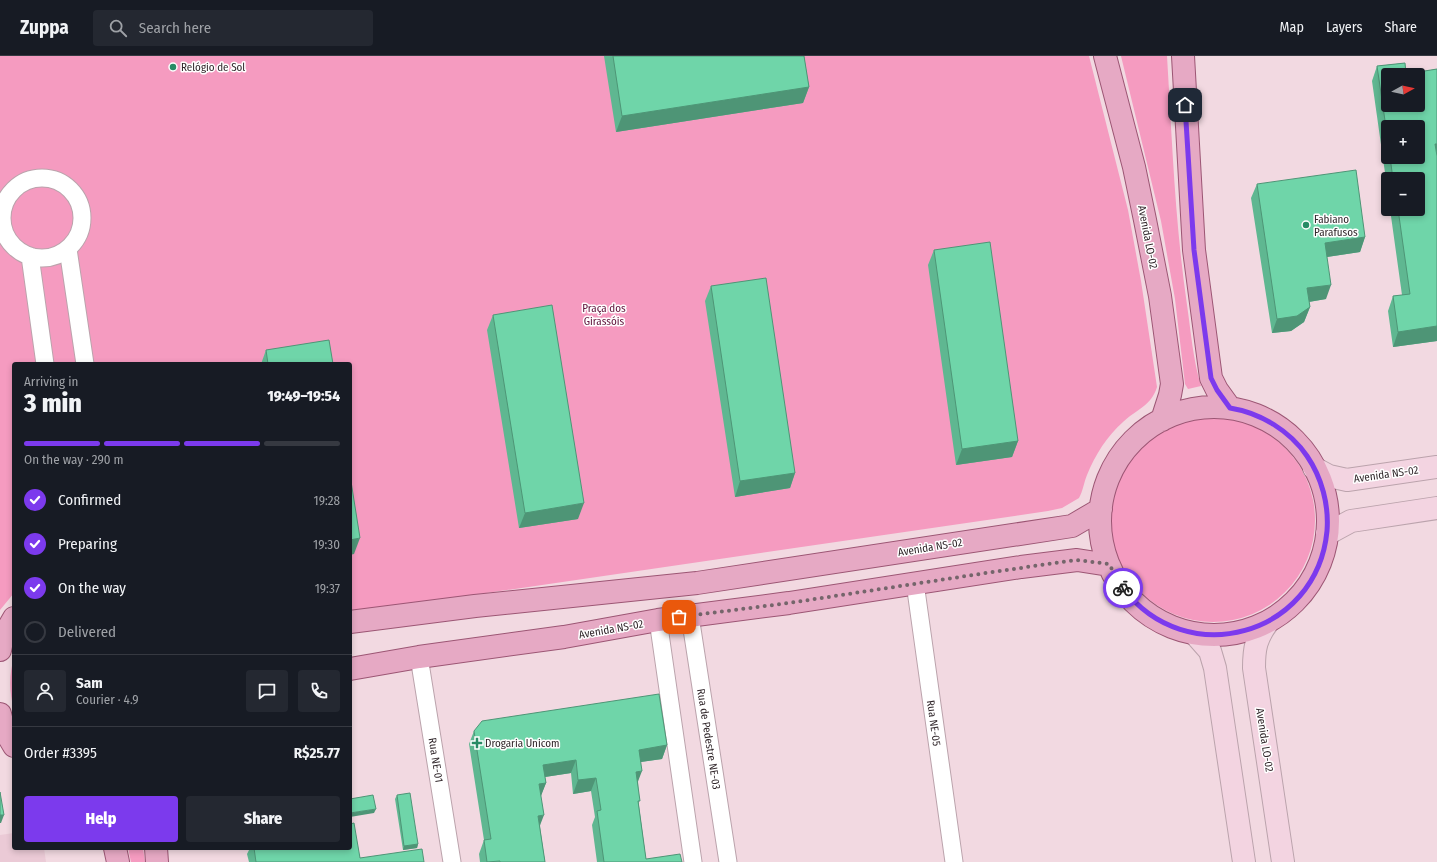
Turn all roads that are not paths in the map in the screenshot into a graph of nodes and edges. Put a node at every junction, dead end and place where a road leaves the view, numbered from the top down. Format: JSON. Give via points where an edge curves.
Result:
{"nodes":[{"id":1,"x":1105,"y":56,"type":"edge"},
{"id":2,"x":1183,"y":56,"type":"edge"},
{"id":3,"x":68,"y":249,"type":"junction"},
{"id":4,"x":30,"y":256,"type":"junction"},
{"id":5,"x":45,"y":362,"type":"edge"},
{"id":6,"x":84,"y":362,"type":"edge"},
{"id":7,"x":1230,"y":408,"type":"junction"},
{"id":8,"x":1162,"y":420,"type":"junction"},
{"id":9,"x":1437,"y":467,"type":"edge"},
{"id":10,"x":1314,"y":468,"type":"junction"},
{"id":11,"x":1437,"y":508,"type":"edge"},
{"id":12,"x":1101,"y":509,"type":"junction"},
{"id":13,"x":1327,"y":534,"type":"junction"},
{"id":14,"x":1109,"y":564,"type":"junction"},
{"id":15,"x":914,"y":583,"type":"junction"},
{"id":16,"x":690,"y":616,"type":"junction"},
{"id":17,"x":658,"y":620,"type":"junction"},
{"id":18,"x":12,"y":621,"type":"edge"},
{"id":19,"x":352,"y":622,"type":"edge"},
{"id":20,"x":1268,"y":622,"type":"junction"},
{"id":21,"x":1195,"y":634,"type":"junction"},
{"id":22,"x":0,"y":650,"type":"edge"},
{"id":23,"x":419,"y":657,"type":"junction"},
{"id":24,"x":352,"y":669,"type":"edge"},
{"id":25,"x":115,"y":850,"type":"edge"},
{"id":26,"x":156,"y":850,"type":"edge"},
{"id":27,"x":118,"y":862,"type":"edge"},
{"id":28,"x":157,"y":862,"type":"edge"},
{"id":29,"x":452,"y":862,"type":"edge"},
{"id":30,"x":693,"y":862,"type":"edge"},
{"id":31,"x":728,"y":862,"type":"edge"},
{"id":32,"x":954,"y":862,"type":"edge"},
{"id":33,"x":1244,"y":862,"type":"edge"},
{"id":34,"x":1283,"y":862,"type":"edge"}],
"edges":[{"from":1,"to":8,"type":"main road","name":"Avenida LO-02","via":[[1136,178],[1160,296],[1172,384]]},
{"from":2,"to":7,"type":"main road","via":[[1194,242],[1211,378]]},
{"from":3,"to":4,"type":"street","via":[[48,258]]},
{"from":3,"to":4,"type":"street","via":[[76,239],[81,226],[82,216],[78,200],[62,183],[52,178],[36,178],[22,182],[14,189],[6,199],[2,214],[2,225],[9,241],[20,252]]},
{"from":3,"to":6,"type":"street"},
{"from":4,"to":5,"type":"street"},
{"from":7,"to":8,"type":"main road","via":[[1195,408]]},
{"from":7,"to":10,"type":"main road","via":[[1258,416],[1280,428],[1298,444]]},
{"from":8,"to":12,"type":"main road","via":[[1138,436],[1120,458],[1108,481]]},
{"from":9,"to":10,"type":"street","name":"Avenida NS-02","via":[[1347,480],[1329,476]]},
{"from":10,"to":13,"type":"main road","via":[[1325,499]]},
{"from":11,"to":13,"type":"street","via":[[1351,521]]},
{"from":12,"to":14,"type":"main road","via":[[1102,541]]},
{"from":12,"to":19,"type":"main road","name":"Avenida NS-02","via":[[1072,526],[697,583]]},
{"from":13,"to":20,"type":"main road","via":[[1319,565],[1308,585],[1288,608]]},
{"from":14,"to":15,"type":"main road","name":"Avenida NS-02","via":[[1077,560]]},
{"from":14,"to":21,"type":"main road","via":[[1126,592],[1143,610],[1167,625]]},
{"from":15,"to":16,"type":"main road","name":"Avenida NS-02"},
{"from":15,"to":32,"type":"street","name":"Rua NE-05"},
{"from":16,"to":17,"type":"main road","name":"Avenida NS-02"},
{"from":16,"to":31,"type":"street","name":"Rua de Pedestre NE-03"},
{"from":17,"to":23,"type":"main road","name":"Avenida NS-02","via":[[564,637]]},
{"from":17,"to":30,"type":"street"},
{"from":18,"to":22,"type":"main road","via":[[3,637]]},
{"from":20,"to":21,"type":"main road","via":[[1235,633]]},
{"from":20,"to":34,"type":"street","name":"Avenida LO-02","via":[[1256,642],[1254,668]]},
{"from":21,"to":33,"type":"street","via":[[1210,651],[1215,668]]},
{"from":23,"to":24,"type":"main road","name":"Avenida NS-02"},
{"from":23,"to":29,"type":"street","name":"Rua NE-01"},
{"from":25,"to":27,"type":"main road"},
{"from":26,"to":28,"type":"main road"}]}
